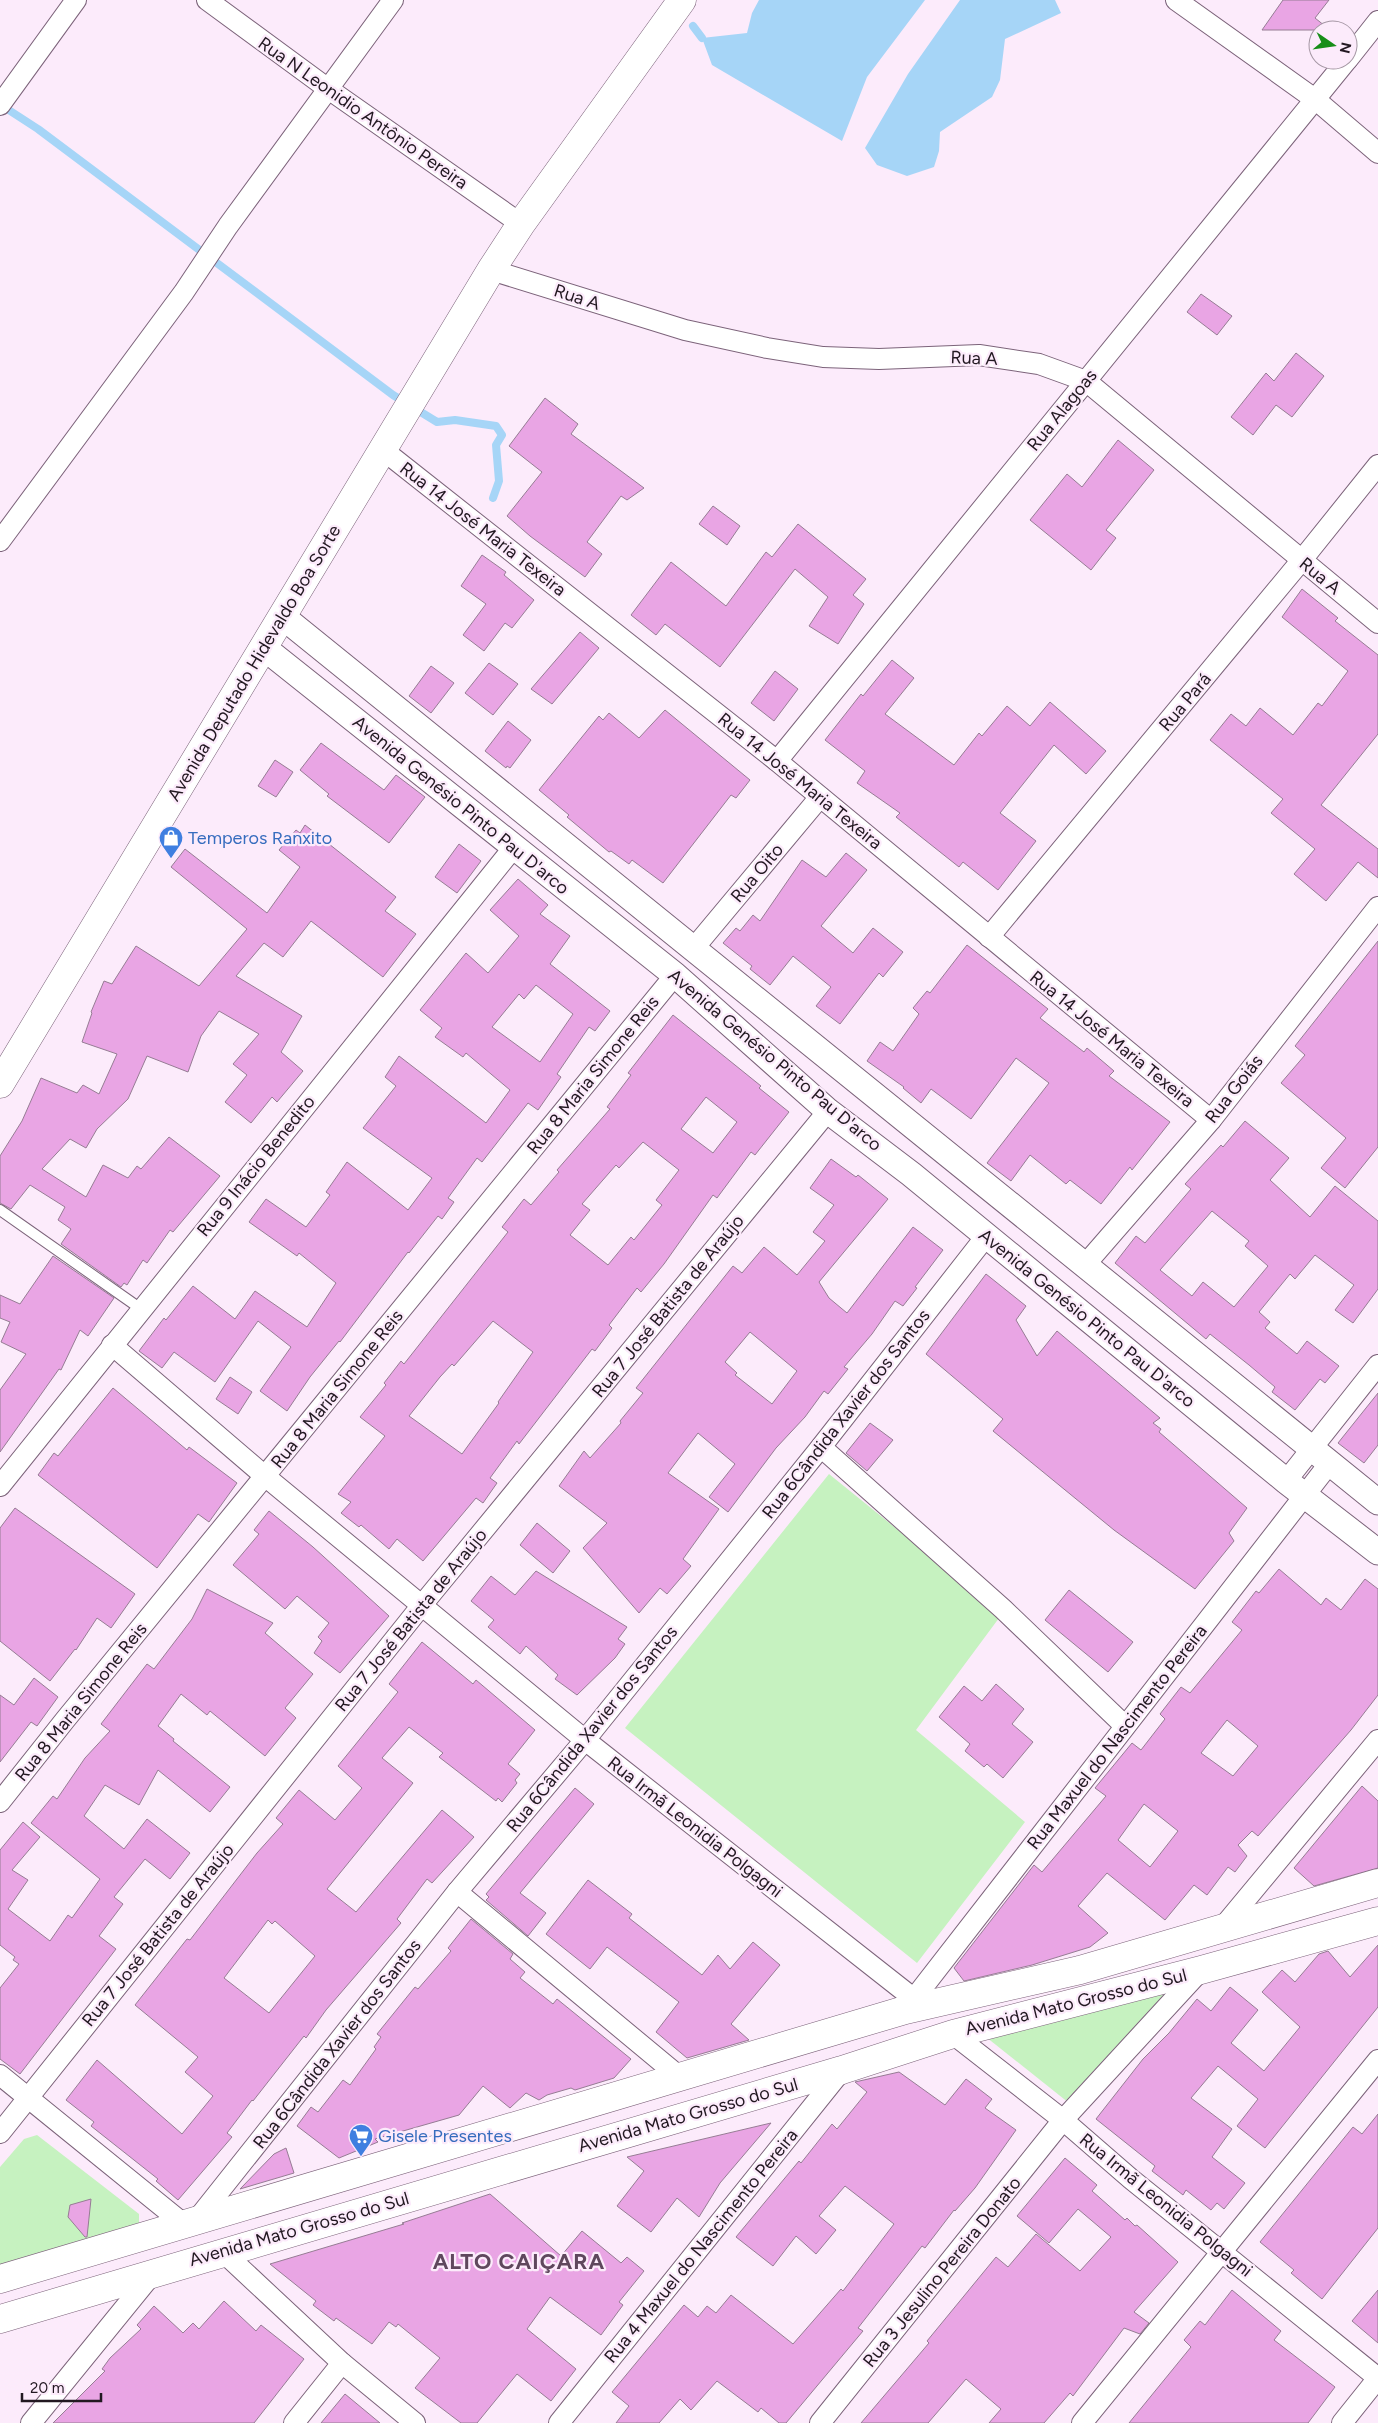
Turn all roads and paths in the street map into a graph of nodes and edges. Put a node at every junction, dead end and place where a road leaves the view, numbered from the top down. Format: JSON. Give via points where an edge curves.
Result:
{"nodes":[{"id":1,"x":76,"y":0,"type":"edge"},
{"id":2,"x":207,"y":0,"type":"edge"},
{"id":3,"x":393,"y":0,"type":"edge"},
{"id":4,"x":682,"y":0,"type":"edge"},
{"id":5,"x":1176,"y":0,"type":"edge"},
{"id":6,"x":1378,"y":21,"type":"edge"},
{"id":7,"x":1358,"y":47,"type":"edge"},
{"id":8,"x":1340,"y":70,"type":"edge"},
{"id":9,"x":326,"y":88,"type":"junction"},
{"id":10,"x":1316,"y":100,"type":"junction"},
{"id":11,"x":0,"y":105,"type":"edge"},
{"id":12,"x":1378,"y":153,"type":"edge"},
{"id":13,"x":515,"y":233,"type":"junction"},
{"id":14,"x":491,"y":270,"type":"junction"},
{"id":15,"x":1086,"y":381,"type":"junction"},
{"id":16,"x":383,"y":450,"type":"junction"},
{"id":17,"x":1378,"y":465,"type":"edge"},
{"id":18,"x":0,"y":541,"type":"edge"},
{"id":19,"x":1302,"y":561,"type":"junction"},
{"id":20,"x":283,"y":617,"type":"junction"},
{"id":21,"x":1378,"y":623,"type":"edge"},
{"id":22,"x":263,"y":647,"type":"junction"},
{"id":23,"x":777,"y":761,"type":"junction"},
{"id":24,"x":820,"y":797,"type":"junction"},
{"id":25,"x":514,"y":848,"type":"junction"},
{"id":26,"x":1378,"y":907,"type":"edge"},
{"id":27,"x":989,"y":938,"type":"junction"},
{"id":28,"x":694,"y":948,"type":"junction"},
{"id":29,"x":675,"y":975,"type":"junction"},
{"id":30,"x":7,"y":1056,"type":"edge"},
{"id":31,"x":0,"y":1084,"type":"edge"},
{"id":32,"x":828,"y":1111,"type":"junction"},
{"id":33,"x":1210,"y":1120,"type":"junction"},
{"id":34,"x":937,"y":1146,"type":"junction"},
{"id":35,"x":911,"y":1174,"type":"junction"},
{"id":36,"x":0,"y":1210,"type":"edge"},
{"id":37,"x":987,"y":1235,"type":"junction"},
{"id":38,"x":1084,"y":1266,"type":"junction"},
{"id":39,"x":141,"y":1310,"type":"junction"},
{"id":40,"x":112,"y":1345,"type":"junction"},
{"id":41,"x":1378,"y":1365,"type":"edge"},
{"id":42,"x":821,"y":1447,"type":"junction"},
{"id":43,"x":1320,"y":1457,"type":"junction"},
{"id":44,"x":266,"y":1477,"type":"junction"},
{"id":45,"x":0,"y":1486,"type":"edge"},
{"id":46,"x":1296,"y":1488,"type":"junction"},
{"id":47,"x":1378,"y":1502,"type":"edge"},
{"id":48,"x":1378,"y":1552,"type":"edge"},
{"id":49,"x":422,"y":1605,"type":"junction"},
{"id":50,"x":1125,"y":1726,"type":"junction"},
{"id":51,"x":584,"y":1740,"type":"junction"},
{"id":52,"x":1378,"y":1740,"type":"edge"},
{"id":53,"x":0,"y":1802,"type":"edge"},
{"id":54,"x":1378,"y":1884,"type":"edge"},
{"id":55,"x":457,"y":1892,"type":"junction"},
{"id":56,"x":1378,"y":1921,"type":"edge"},
{"id":57,"x":1223,"y":1927,"type":"junction"},
{"id":58,"x":1201,"y":1970,"type":"junction"},
{"id":59,"x":909,"y":2004,"type":"junction"},
{"id":60,"x":953,"y":2034,"type":"junction"},
{"id":61,"x":1378,"y":2060,"type":"edge"},
{"id":62,"x":842,"y":2070,"type":"junction"},
{"id":63,"x":0,"y":2075,"type":"edge"},
{"id":64,"x":681,"y":2078,"type":"junction"},
{"id":65,"x":28,"y":2097,"type":"junction"},
{"id":66,"x":1063,"y":2120,"type":"junction"},
{"id":67,"x":0,"y":2133,"type":"edge"},
{"id":68,"x":190,"y":2223,"type":"junction"},
{"id":69,"x":1221,"y":2251,"type":"junction"},
{"id":70,"x":223,"y":2252,"type":"junction"},
{"id":71,"x":33,"y":2270,"type":"junction"},
{"id":72,"x":153,"y":2272,"type":"junction"},
{"id":73,"x":0,"y":2279,"type":"edge"},
{"id":74,"x":42,"y":2308,"type":"junction"},
{"id":75,"x":0,"y":2319,"type":"edge"},
{"id":76,"x":342,"y":2363,"type":"junction"},
{"id":77,"x":1378,"y":2378,"type":"edge"},
{"id":78,"x":31,"y":2423,"type":"edge"},
{"id":79,"x":294,"y":2423,"type":"edge"},
{"id":80,"x":415,"y":2423,"type":"edge"},
{"id":81,"x":559,"y":2423,"type":"edge"},
{"id":82,"x":820,"y":2423,"type":"edge"},
{"id":83,"x":1082,"y":2423,"type":"edge"},
{"id":84,"x":1342,"y":2423,"type":"edge"}],
"edges":[{"from":1,"to":11,"type":"street"},
{"from":2,"to":9,"type":"street","name":"Rua N Leonidio Antônio Pereira"},
{"from":3,"to":9,"type":"street"},
{"from":4,"to":13,"type":"main road","name":"Avenida Deputado Hidevaldo Boa Sorte"},
{"from":5,"to":10,"type":"street"},
{"from":6,"to":7,"type":"street","name":"Rua Alagoas"},
{"from":8,"to":10,"type":"street","name":"Rua Alagoas"},
{"from":9,"to":13,"type":"street","name":"Rua N Leonidio Antônio Pereira"},
{"from":9,"to":18,"type":"street","via":[[184,292]]},
{"from":10,"to":12,"type":"street"},
{"from":10,"to":15,"type":"street","name":"Rua Alagoas"},
{"from":13,"to":14,"type":"main road","name":"Avenida Deputado Hidevaldo Boa Sorte"},
{"from":14,"to":15,"type":"street","name":"Rua A","via":[[685,330],[767,348],[823,357],[879,359],[979,355],[1038,364]]},
{"from":14,"to":16,"type":"main road","name":"Avenida Deputado Hidevaldo Boa Sorte"},
{"from":15,"to":19,"type":"street","name":"Rua A"},
{"from":15,"to":23,"type":"street","name":"Rua Alagoas"},
{"from":16,"to":20,"type":"main road","name":"Avenida Deputado Hidevaldo Boa Sorte"},
{"from":16,"to":23,"type":"street","name":"Rua 14 José Maria Texeira"},
{"from":17,"to":19,"type":"street","name":"Rua Pará"},
{"from":19,"to":21,"type":"street","name":"Rua A"},
{"from":19,"to":27,"type":"street","name":"Rua Pará"},
{"from":20,"to":22,"type":"main road","name":"Avenida Deputado Hidevaldo Boa Sorte"},
{"from":20,"to":28,"type":"street","name":"Avenida Genésio Pinto Pau D'arco"},
{"from":22,"to":25,"type":"street","name":"Avenida Genésio Pinto Pau D'arco"},
{"from":22,"to":30,"type":"main road","name":"Avenida Deputado Hidevaldo Boa Sorte"},
{"from":23,"to":24,"type":"street","name":"Rua 14 José Maria Texeira"},
{"from":24,"to":27,"type":"street","name":"Rua 14 José Maria Texeira"},
{"from":24,"to":28,"type":"street","name":"Rua Oito"},
{"from":25,"to":29,"type":"street","name":"Avenida Genésio Pinto Pau D'arco"},
{"from":25,"to":39,"type":"street","name":"Rua 9 Inácio Benedito"},
{"from":26,"to":33,"type":"street","name":"Rua Goiás"},
{"from":27,"to":33,"type":"street","name":"Rua 14 José Maria Texeira"},
{"from":28,"to":34,"type":"street","name":"Avenida Genésio Pinto Pau D'arco"},
{"from":29,"to":32,"type":"street","name":"Avenida Genésio Pinto Pau D'arco"},
{"from":29,"to":44,"type":"street","name":"Rua 8 Maria Simone Reis"},
{"from":30,"to":31,"type":"main road","name":"Avenida Deputado Hidevaldo Boa Sorte"},
{"from":32,"to":35,"type":"street","name":"Avenida Genésio Pinto Pau D'arco"},
{"from":32,"to":49,"type":"street","name":"Rua 7 José Batista de Araújo"},
{"from":33,"to":38,"type":"street","name":"Rua Goiás"},
{"from":34,"to":35,"type":"street"},
{"from":34,"to":38,"type":"street","name":"Avenida Genésio Pinto Pau D'arco"},
{"from":35,"to":37,"type":"street","name":"Avenida Genésio Pinto Pau D'arco"},
{"from":36,"to":39,"type":"lane"},
{"from":37,"to":42,"type":"street","name":"Rua 6Cândida Xavier dos Santos"},
{"from":37,"to":46,"type":"street","name":"Avenida Genésio Pinto Pau D'arco"},
{"from":38,"to":43,"type":"street","name":"Avenida Genésio Pinto Pau D'arco"},
{"from":39,"to":40,"type":"street","name":"Rua 9 Inácio Benedito"},
{"from":40,"to":44,"type":"street","name":"Rua Irmã Leonidia Polgagni"},
{"from":40,"to":45,"type":"street","name":"Rua 9 Inácio Benedito"},
{"from":41,"to":43,"type":"street","name":"Rua Maxuel do Nascimento Pereira"},
{"from":42,"to":50,"type":"street","via":[[1003,1609]]},
{"from":42,"to":51,"type":"street","name":"Rua 6Cândida Xavier dos Santos"},
{"from":43,"to":46,"type":"street","name":"Rua Maxuel do Nascimento Pereira"},
{"from":43,"to":47,"type":"street","name":"Avenida Genésio Pinto Pau D'arco"},
{"from":44,"to":49,"type":"street","name":"Rua Irmã Leonidia Polgagni"},
{"from":44,"to":53,"type":"street","name":"Rua 8 Maria Simone Reis"},
{"from":46,"to":48,"type":"street","name":"Avenida Genésio Pinto Pau D'arco"},
{"from":46,"to":50,"type":"street","name":"Rua Maxuel do Nascimento Pereira"},
{"from":49,"to":51,"type":"street","name":"Rua Irmã Leonidia Polgagni"},
{"from":49,"to":65,"type":"street","name":"Rua 7 José Batista de Araújo"},
{"from":50,"to":59,"type":"street","name":"Rua Maxuel do Nascimento Pereira"},
{"from":51,"to":55,"type":"street","name":"Rua 6Cândida Xavier dos Santos"},
{"from":51,"to":59,"type":"street","name":"Rua Irmã Leonidia Polgagni"},
{"from":52,"to":57,"type":"street"},
{"from":54,"to":57,"type":"main road","name":"Avenida Mato Grosso do Sul"},
{"from":55,"to":64,"type":"street"},
{"from":55,"to":68,"type":"street","name":"Rua 6Cândida Xavier dos Santos"},
{"from":56,"to":58,"type":"main road","name":"Avenida Mato Grosso do Sul"},
{"from":57,"to":59,"type":"main road","name":"Avenida Mato Grosso do Sul","via":[[1080,1970]]},
{"from":58,"to":60,"type":"main road","name":"Avenida Mato Grosso do Sul"},
{"from":58,"to":66,"type":"street","name":"Rua 3 Jesulino Pereira Donato"},
{"from":59,"to":64,"type":"main road","name":"Avenida Mato Grosso do Sul"},
{"from":60,"to":62,"type":"main road","name":"Avenida Mato Grosso do Sul"},
{"from":60,"to":66,"type":"street","name":"Rua Irmã Leonidia Polgagni"},
{"from":61,"to":69,"type":"street"},
{"from":62,"to":70,"type":"main road","name":"Avenida Mato Grosso do Sul"},
{"from":62,"to":81,"type":"street","name":"Rua 4 Maxuel do Nascimento Pereira"},
{"from":63,"to":65,"type":"street"},
{"from":64,"to":68,"type":"main road","name":"Avenida Mato Grosso do Sul"},
{"from":65,"to":67,"type":"street","name":"Rua 7 José Batista de Araújo"},
{"from":65,"to":68,"type":"street"},
{"from":66,"to":69,"type":"street","name":"Rua Irmã Leonidia Polgagni"},
{"from":66,"to":82,"type":"street","name":"Rua 3 Jesulino Pereira Donato"},
{"from":68,"to":71,"type":"main road","name":"Avenida Mato Grosso do Sul"},
{"from":69,"to":77,"type":"street","name":"Rua Irmã Leonidia Polgagni"},
{"from":69,"to":83,"type":"street"},
{"from":70,"to":72,"type":"main road","name":"Avenida Mato Grosso do Sul"},
{"from":70,"to":76,"type":"street"},
{"from":71,"to":73,"type":"main road","name":"Avenida Mato Grosso do Sul"},
{"from":71,"to":74,"type":"main road"},
{"from":72,"to":74,"type":"main road","name":"Avenida Mato Grosso do Sul"},
{"from":72,"to":78,"type":"street"},
{"from":74,"to":75,"type":"main road","name":"Avenida Mato Grosso do Sul"},
{"from":76,"to":79,"type":"street"},
{"from":76,"to":80,"type":"street"},
{"from":77,"to":84,"type":"street"}]}
